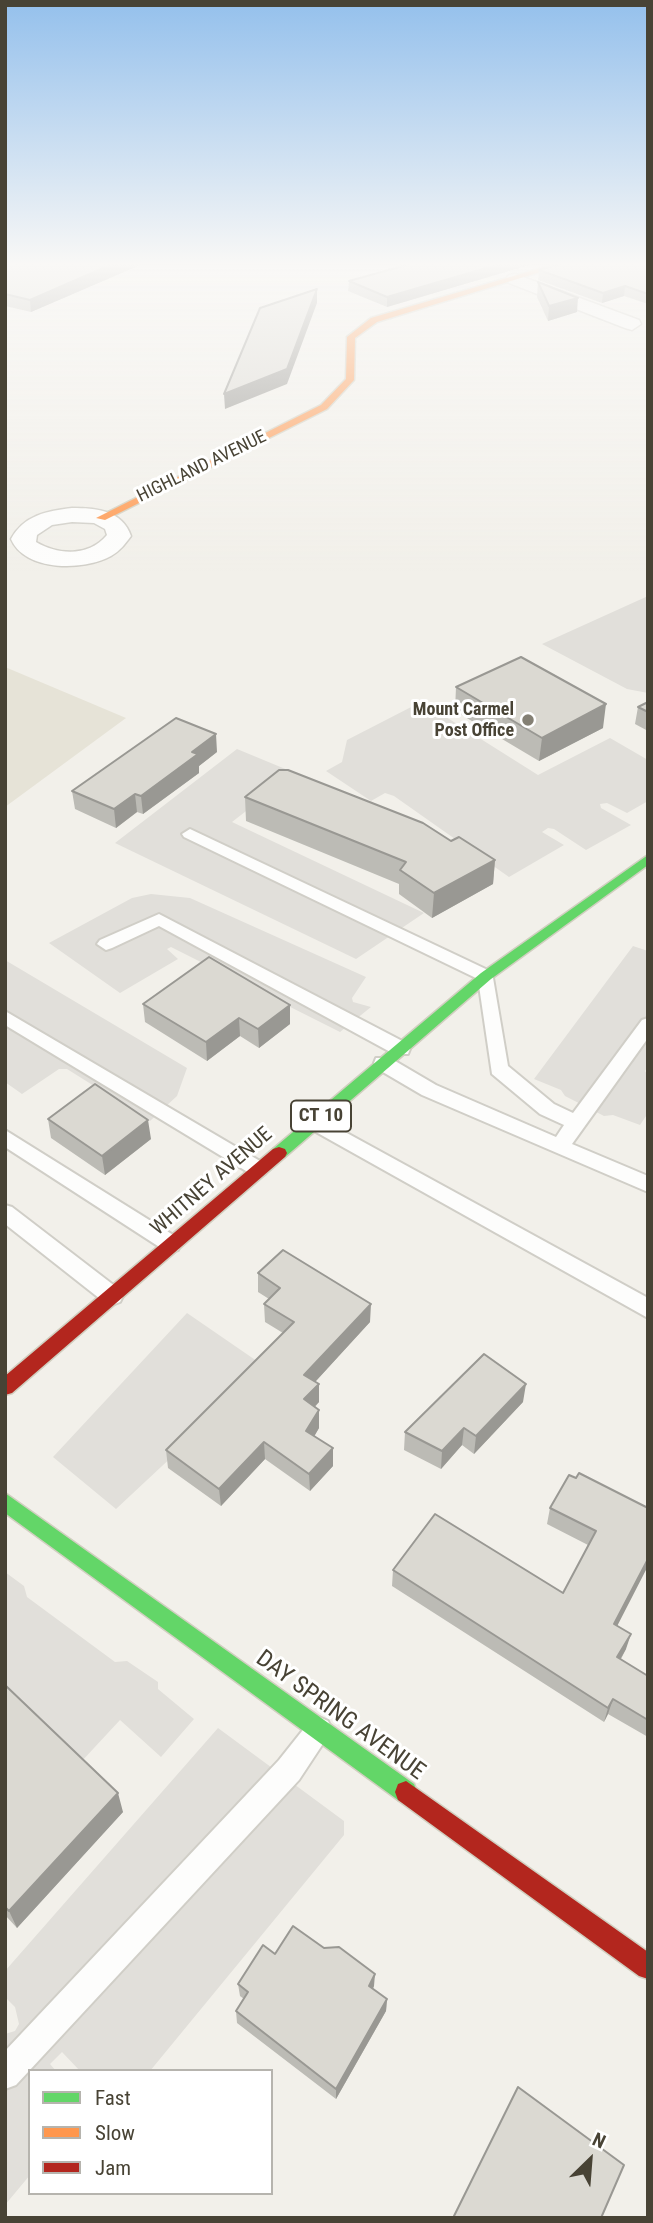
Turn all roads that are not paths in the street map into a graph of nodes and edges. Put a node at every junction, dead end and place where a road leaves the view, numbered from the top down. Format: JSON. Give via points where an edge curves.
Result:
{"nodes":[{"id":1,"x":350,"y":366,"type":"edge"},
{"id":2,"x":101,"y":517,"type":"dead end"},
{"id":3,"x":190,"y":834,"type":"dead end"},
{"id":4,"x":648,"y":859,"type":"edge"},
{"id":5,"x":106,"y":944,"type":"dead end"},
{"id":6,"x":486,"y":976,"type":"junction"},
{"id":7,"x":5,"y":1017,"type":"edge"},
{"id":8,"x":648,"y":1024,"type":"edge"},
{"id":9,"x":401,"y":1049,"type":"junction"},
{"id":10,"x":383,"y":1063,"type":"junction"},
{"id":11,"x":314,"y":1122,"type":"junction"},
{"id":12,"x":577,"y":1123,"type":"junction"},
{"id":13,"x":5,"y":1137,"type":"edge"},
{"id":14,"x":560,"y":1146,"type":"junction"},
{"id":15,"x":258,"y":1169,"type":"junction"},
{"id":16,"x":648,"y":1185,"type":"edge"},
{"id":17,"x":5,"y":1213,"type":"edge"},
{"id":18,"x":171,"y":1244,"type":"junction"},
{"id":19,"x":112,"y":1296,"type":"junction"},
{"id":20,"x":648,"y":1309,"type":"edge"},
{"id":21,"x":5,"y":1387,"type":"edge"},
{"id":22,"x":5,"y":1502,"type":"edge"},
{"id":23,"x":319,"y":1729,"type":"junction"},
{"id":24,"x":648,"y":1967,"type":"edge"},
{"id":25,"x":5,"y":2074,"type":"edge"}],
"edges":[{"from":1,"to":2,"type":"street","name":"HIGHLAND AVENUE","via":[[350,380],[324,407]]},
{"from":3,"to":6,"type":"lane"},
{"from":4,"to":6,"type":"street","name":"WHITNEY AVENUE","number":"CT 10"},
{"from":5,"to":9,"type":"lane","via":[[159,919]]},
{"from":6,"to":9,"type":"street","name":"WHITNEY AVENUE","number":"CT 10"},
{"from":6,"to":12,"type":"lane","via":[[499,1069],[547,1109]]},
{"from":7,"to":15,"type":"lane"},
{"from":8,"to":12,"type":"lane"},
{"from":9,"to":10,"type":"street","name":"WHITNEY AVENUE","number":"CT 10"},
{"from":10,"to":11,"type":"street","name":"WHITNEY AVENUE","number":"CT 10"},
{"from":10,"to":14,"type":"lane","via":[[429,1090]]},
{"from":11,"to":15,"type":"street","name":"WHITNEY AVENUE","number":"CT 10"},
{"from":11,"to":20,"type":"lane"},
{"from":12,"to":14,"type":"lane"},
{"from":13,"to":18,"type":"lane"},
{"from":14,"to":16,"type":"lane"},
{"from":15,"to":18,"type":"street","name":"WHITNEY AVENUE","number":"CT 10"},
{"from":17,"to":19,"type":"lane"},
{"from":18,"to":19,"type":"street","name":"WHITNEY AVENUE","number":"CT 10"},
{"from":19,"to":21,"type":"street","name":"WHITNEY AVENUE","number":"CT 10"},
{"from":22,"to":23,"type":"street","name":"DAY SPRING AVENUE"},
{"from":23,"to":24,"type":"street","name":"DAY SPRING AVENUE"},
{"from":23,"to":25,"type":"lane","via":[[289,1770]]}]}
